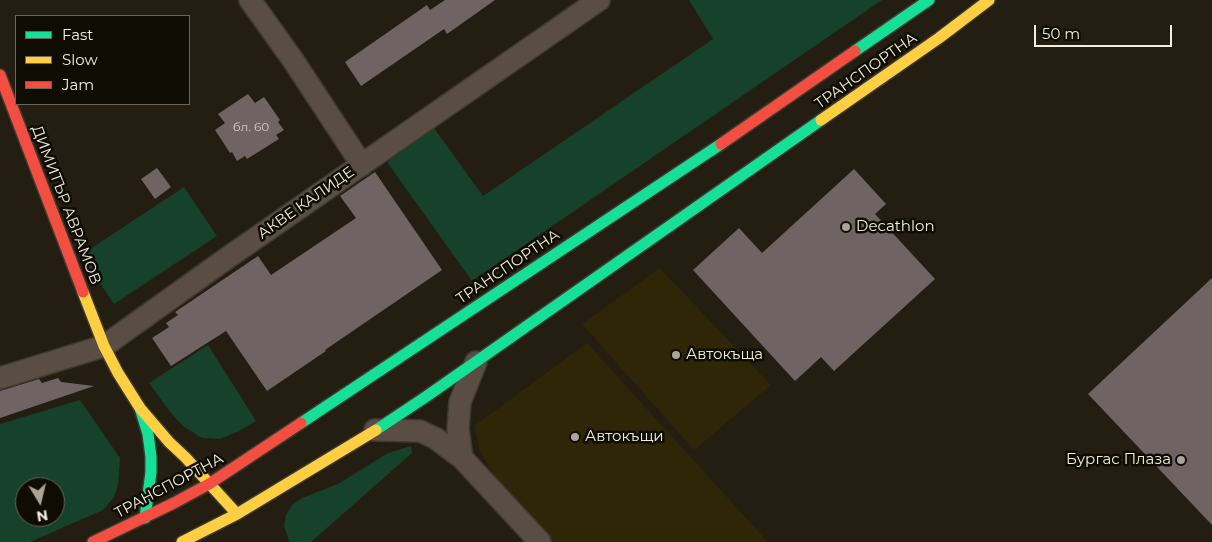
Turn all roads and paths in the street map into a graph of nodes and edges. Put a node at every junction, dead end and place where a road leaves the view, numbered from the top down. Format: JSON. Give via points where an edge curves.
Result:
{"nodes":[{"id":1,"x":250,"y":0,"type":"edge"},
{"id":2,"x":599,"y":0,"type":"edge"},
{"id":3,"x":929,"y":0,"type":"edge"},
{"id":4,"x":989,"y":0,"type":"edge"},
{"id":5,"x":0,"y":75,"type":"edge"},
{"id":6,"x":362,"y":165,"type":"junction"},
{"id":7,"x":104,"y":346,"type":"junction"},
{"id":8,"x":476,"y":362,"type":"junction"},
{"id":9,"x":0,"y":378,"type":"edge"},
{"id":10,"x":140,"y":408,"type":"junction"},
{"id":11,"x":375,"y":430,"type":"junction"},
{"id":12,"x":462,"y":458,"type":"junction"},
{"id":13,"x":209,"y":484,"type":"junction"},
{"id":14,"x":237,"y":514,"type":"junction"},
{"id":15,"x":144,"y":518,"type":"junction"},
{"id":16,"x":93,"y":542,"type":"edge"},
{"id":17,"x":182,"y":542,"type":"edge"},
{"id":18,"x":540,"y":542,"type":"edge"}],
"edges":[{"from":1,"to":6,"type":"street"},
{"from":2,"to":6,"type":"street","name":"АКВЕ КАЛИДЕ"},
{"from":3,"to":13,"type":"main road","name":"ТРАНСПОРТНА","via":[[727,140]]},
{"from":4,"to":8,"type":"main road","name":"ТРАНСПОРТНА","via":[[931,44]]},
{"from":5,"to":7,"type":"main road","name":"ДИМИТЪР АВРАМОВ"},
{"from":6,"to":7,"type":"street","name":"АКВЕ КАЛИДЕ"},
{"from":7,"to":9,"type":"street","name":"АКВЕ КАЛИДЕ"},
{"from":7,"to":10,"type":"main road","name":"ДИМИТЪР АВРАМОВ"},
{"from":8,"to":11,"type":"main road","name":"ТРАНСПОРТНА"},
{"from":8,"to":12,"type":"street","via":[[460,402],[458,429]]},
{"from":10,"to":13,"type":"main road"},
{"from":10,"to":15,"type":"main road","via":[[152,457]]},
{"from":11,"to":12,"type":"street","via":[[420,431]]},
{"from":11,"to":14,"type":"main road","name":"ТРАНСПОРТНА"},
{"from":12,"to":18,"type":"street"},
{"from":13,"to":14,"type":"main road"},
{"from":13,"to":15,"type":"main road","name":"ТРАНСПОРТНА"},
{"from":14,"to":17,"type":"main road","name":"ТРАНСПОРТНА"},
{"from":15,"to":16,"type":"main road","name":"ТРАНСПОРТНА"}]}
